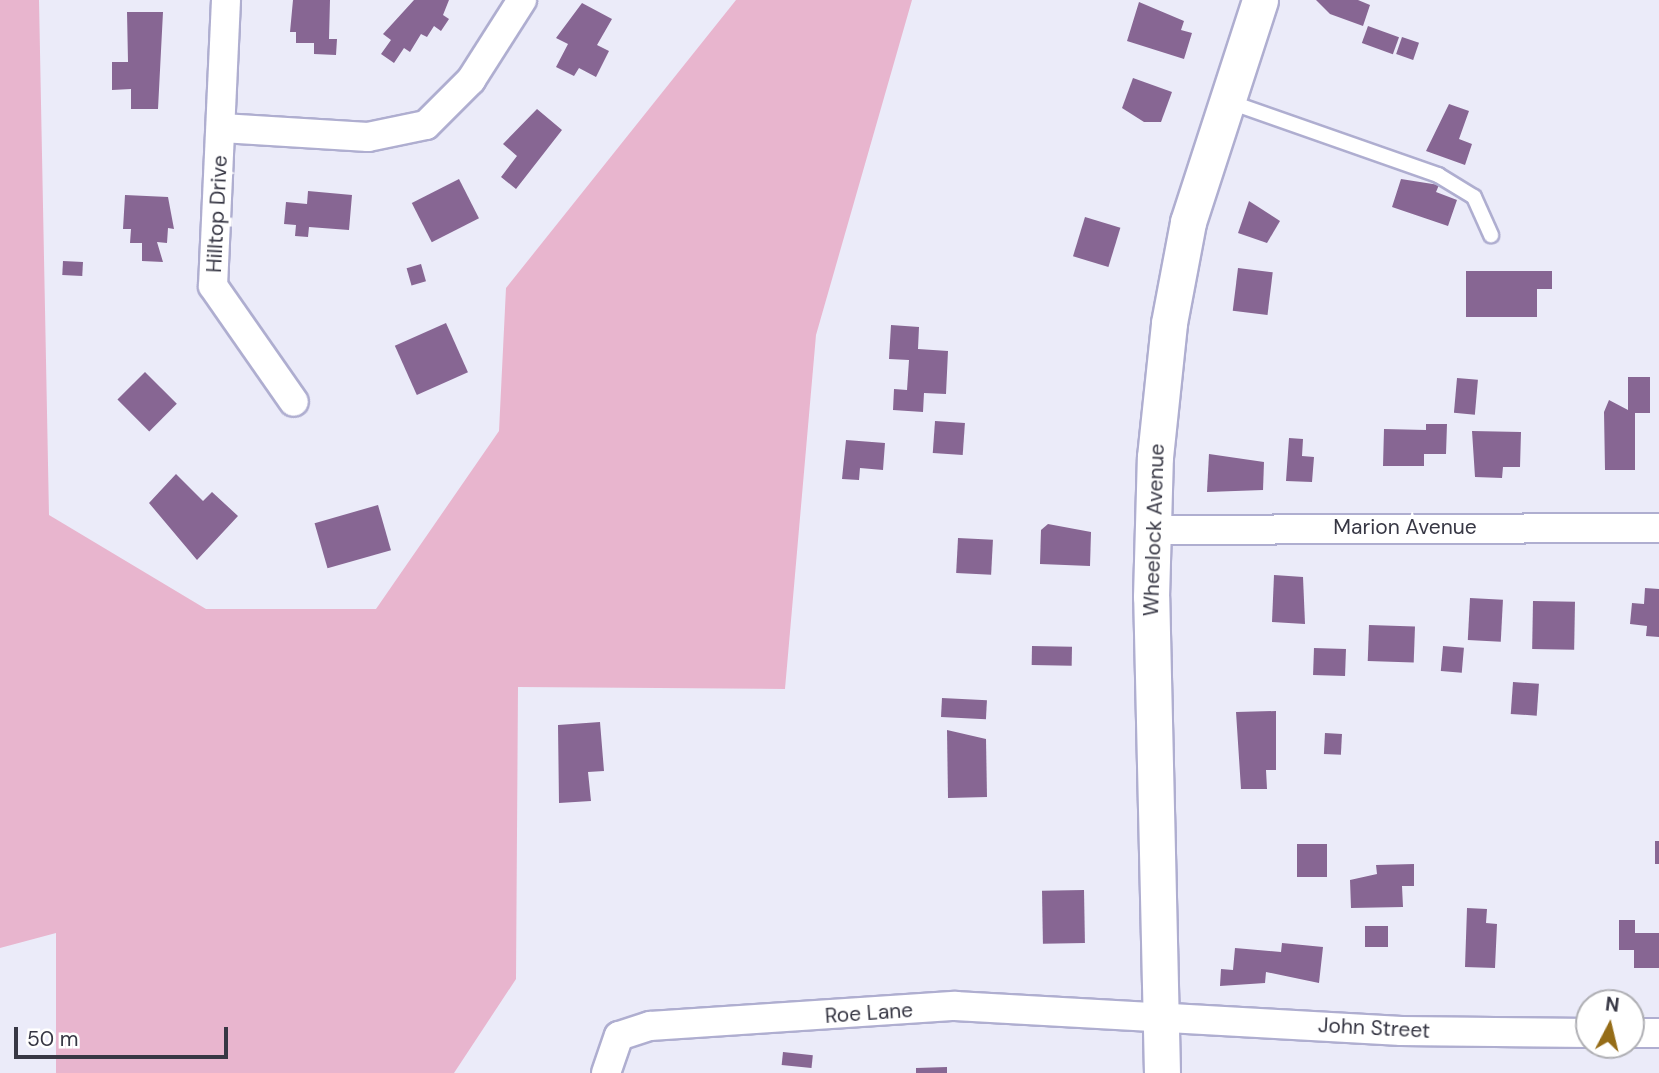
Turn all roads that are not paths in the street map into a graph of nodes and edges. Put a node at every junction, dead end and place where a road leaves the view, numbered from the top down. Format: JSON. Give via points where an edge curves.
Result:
{"nodes":[{"id":1,"x":226,"y":0,"type":"edge"},
{"id":2,"x":522,"y":0,"type":"edge"},
{"id":3,"x":1260,"y":0,"type":"edge"},
{"id":4,"x":1226,"y":100,"type":"junction"},
{"id":5,"x":222,"y":128,"type":"junction"},
{"id":6,"x":1491,"y":234,"type":"dead end"},
{"id":7,"x":294,"y":402,"type":"dead end"},
{"id":8,"x":1659,"y":528,"type":"edge"},
{"id":9,"x":1152,"y":530,"type":"junction"},
{"id":10,"x":1160,"y":1013,"type":"junction"},
{"id":11,"x":1575,"y":1033,"type":"edge"},
{"id":12,"x":606,"y":1073,"type":"edge"},
{"id":13,"x":1162,"y":1073,"type":"edge"}],
"edges":[{"from":1,"to":5,"type":"street","name":"Hilltop Drive"},
{"from":2,"to":5,"type":"street","via":[[471,80],[426,125],[368,137]]},
{"from":3,"to":4,"type":"street","name":"Wheelock Avenue"},
{"from":4,"to":6,"type":"lane","via":[[1438,176],[1474,197]]},
{"from":4,"to":9,"type":"street","name":"Wheelock Avenue","via":[[1174,289]]},
{"from":5,"to":7,"type":"street","name":"Hilltop Drive","via":[[213,286]]},
{"from":8,"to":9,"type":"street","name":"Marion Avenue"},
{"from":9,"to":10,"type":"street","name":"Wheelock Avenue"},
{"from":10,"to":11,"type":"street","name":"John Street","via":[[1401,1031]]},
{"from":10,"to":12,"type":"street","name":"Roe Lane","via":[[955,1006],[650,1026],[619,1036]]},
{"from":10,"to":13,"type":"street","name":"Wheelock Avenue"}]}
